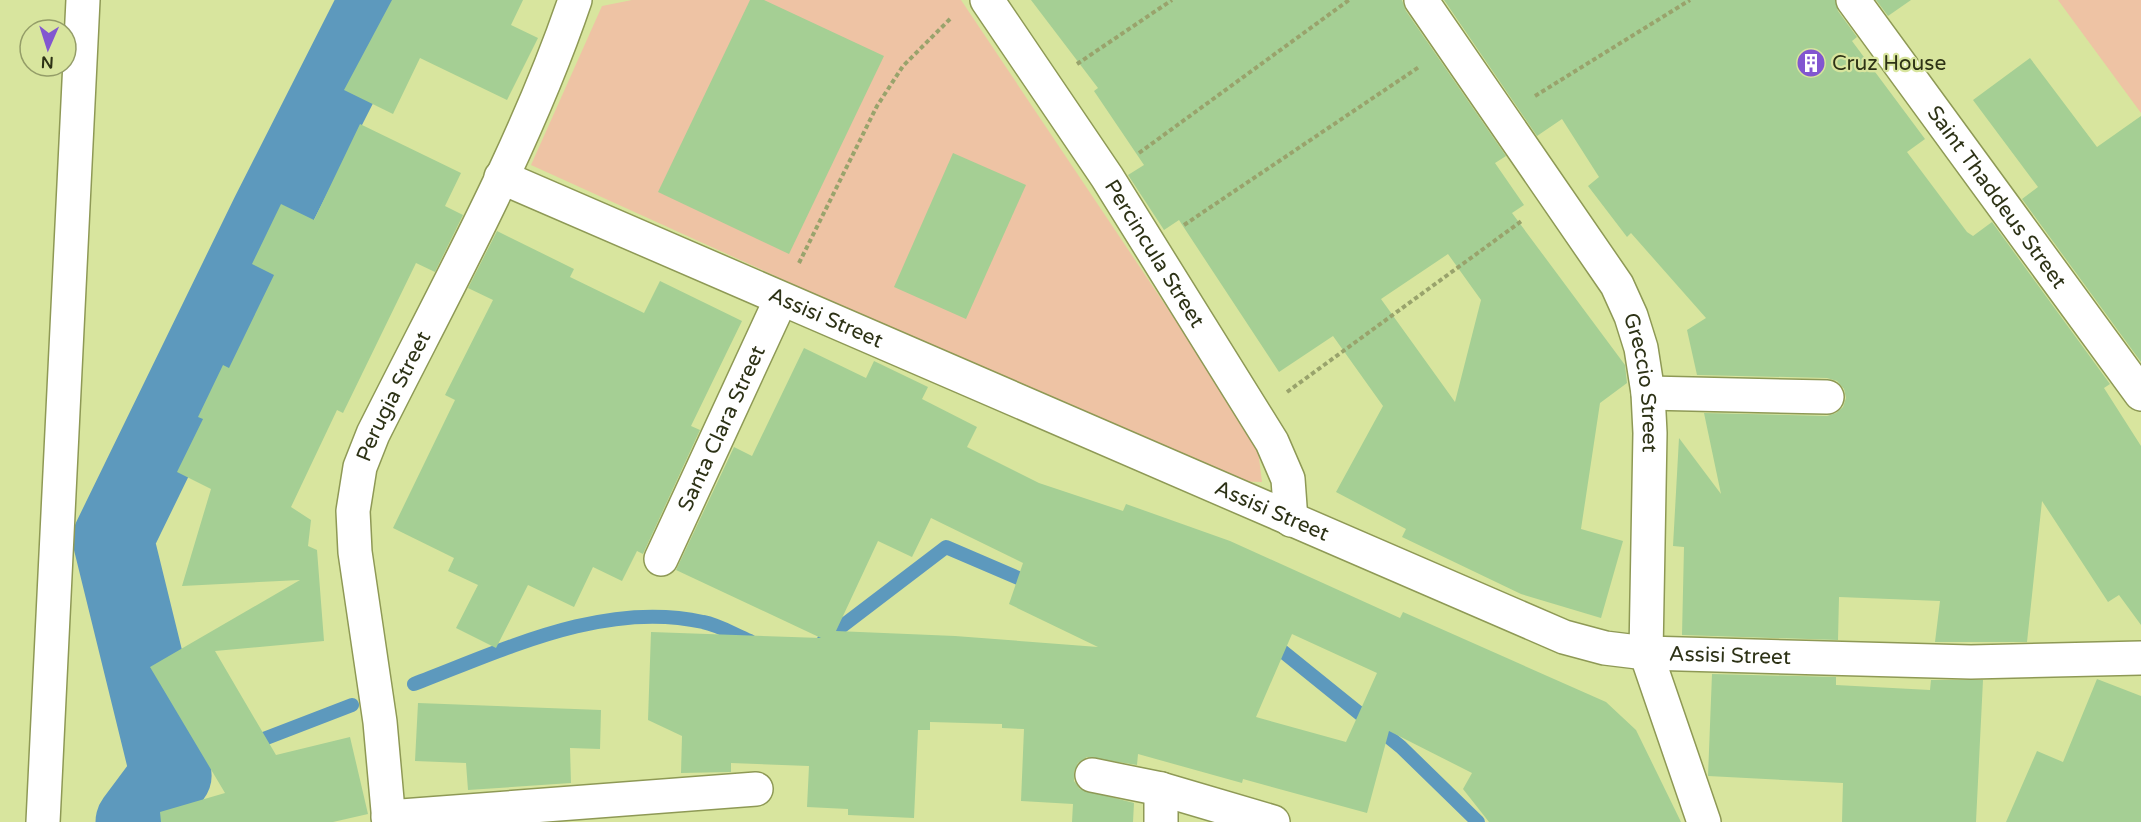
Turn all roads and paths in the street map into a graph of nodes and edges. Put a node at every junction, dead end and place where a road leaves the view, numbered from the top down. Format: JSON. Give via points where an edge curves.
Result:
{"nodes":[{"id":1,"x":83,"y":0,"type":"edge"},
{"id":2,"x":575,"y":0,"type":"edge"},
{"id":3,"x":987,"y":0,"type":"edge"},
{"id":4,"x":1172,"y":0,"type":"edge"},
{"id":5,"x":1349,"y":0,"type":"edge"},
{"id":6,"x":1421,"y":0,"type":"edge"},
{"id":7,"x":1690,"y":0,"type":"edge"},
{"id":8,"x":1853,"y":0,"type":"edge"},
{"id":9,"x":953,"y":16,"type":"dead end"},
{"id":10,"x":1452,"y":45,"type":"junction"},
{"id":11,"x":1044,"y":86,"type":"junction"},
{"id":12,"x":1501,"y":117,"type":"junction"},
{"id":13,"x":501,"y":177,"type":"junction"},
{"id":14,"x":1107,"y":177,"type":"junction"},
{"id":15,"x":1555,"y":196,"type":"junction"},
{"id":16,"x":1151,"y":248,"type":"junction"},
{"id":17,"x":781,"y":299,"type":"junction"},
{"id":18,"x":2139,"y":387,"type":"edge"},
{"id":19,"x":1648,"y":393,"type":"junction"},
{"id":20,"x":1827,"y":398,"type":"dead end"},
{"id":21,"x":1256,"y":415,"type":"junction"},
{"id":22,"x":1291,"y":520,"type":"junction"},
{"id":23,"x":661,"y":559,"type":"dead end"},
{"id":24,"x":1647,"y":654,"type":"junction"},
{"id":25,"x":2141,"y":658,"type":"edge"},
{"id":26,"x":1092,"y":775,"type":"dead end"},
{"id":27,"x":756,"y":789,"type":"dead end"},
{"id":28,"x":1161,"y":789,"type":"junction"},
{"id":29,"x":388,"y":819,"type":"edge"},
{"id":30,"x":43,"y":822,"type":"edge"},
{"id":31,"x":1161,"y":822,"type":"edge"},
{"id":32,"x":1273,"y":822,"type":"edge"},
{"id":33,"x":1704,"y":822,"type":"edge"}],
"edges":[{"from":1,"to":30,"type":"street"},
{"from":2,"to":13,"type":"street","name":"Perugia Street"},
{"from":3,"to":11,"type":"street","name":"Percincula Street"},
{"from":4,"to":11,"type":"path"},
{"from":5,"to":14,"type":"path"},
{"from":6,"to":10,"type":"street","name":"Greccio Street"},
{"from":7,"to":12,"type":"path"},
{"from":8,"to":18,"type":"street","name":"Saint Thaddeus Street"},
{"from":9,"to":17,"type":"path","via":[[903,66],[877,106]]},
{"from":10,"to":12,"type":"street","name":"Greccio Street"},
{"from":10,"to":16,"type":"path"},
{"from":11,"to":14,"type":"street","name":"Percincula Street"},
{"from":12,"to":15,"type":"street","name":"Greccio Street"},
{"from":13,"to":17,"type":"street","name":"Assisi Street"},
{"from":13,"to":29,"type":"street","name":"Perugia Street","via":[[360,467],[353,511],[354,552],[380,722]]},
{"from":14,"to":16,"type":"street","name":"Percincula Street"},
{"from":15,"to":19,"type":"street","name":"Greccio Street","via":[[1617,285],[1641,348]]},
{"from":15,"to":21,"type":"path"},
{"from":16,"to":21,"type":"street","name":"Percincula Street"},
{"from":17,"to":22,"type":"street","name":"Assisi Street"},
{"from":17,"to":23,"type":"street","name":"Santa Clara Street"},
{"from":19,"to":20,"type":"street"},
{"from":19,"to":24,"type":"street","name":"Greccio Street"},
{"from":21,"to":22,"type":"street","name":"Percincula Street","via":[[1288,479]]},
{"from":22,"to":24,"type":"street","name":"Assisi Street","via":[[1564,636],[1605,648]]},
{"from":24,"to":25,"type":"street","name":"Assisi Street","via":[[1959,661]]},
{"from":24,"to":33,"type":"street","name":"Greccio Street"},
{"from":26,"to":28,"type":"street"},
{"from":27,"to":29,"type":"street"},
{"from":28,"to":31,"type":"street"},
{"from":28,"to":32,"type":"street"}]}
